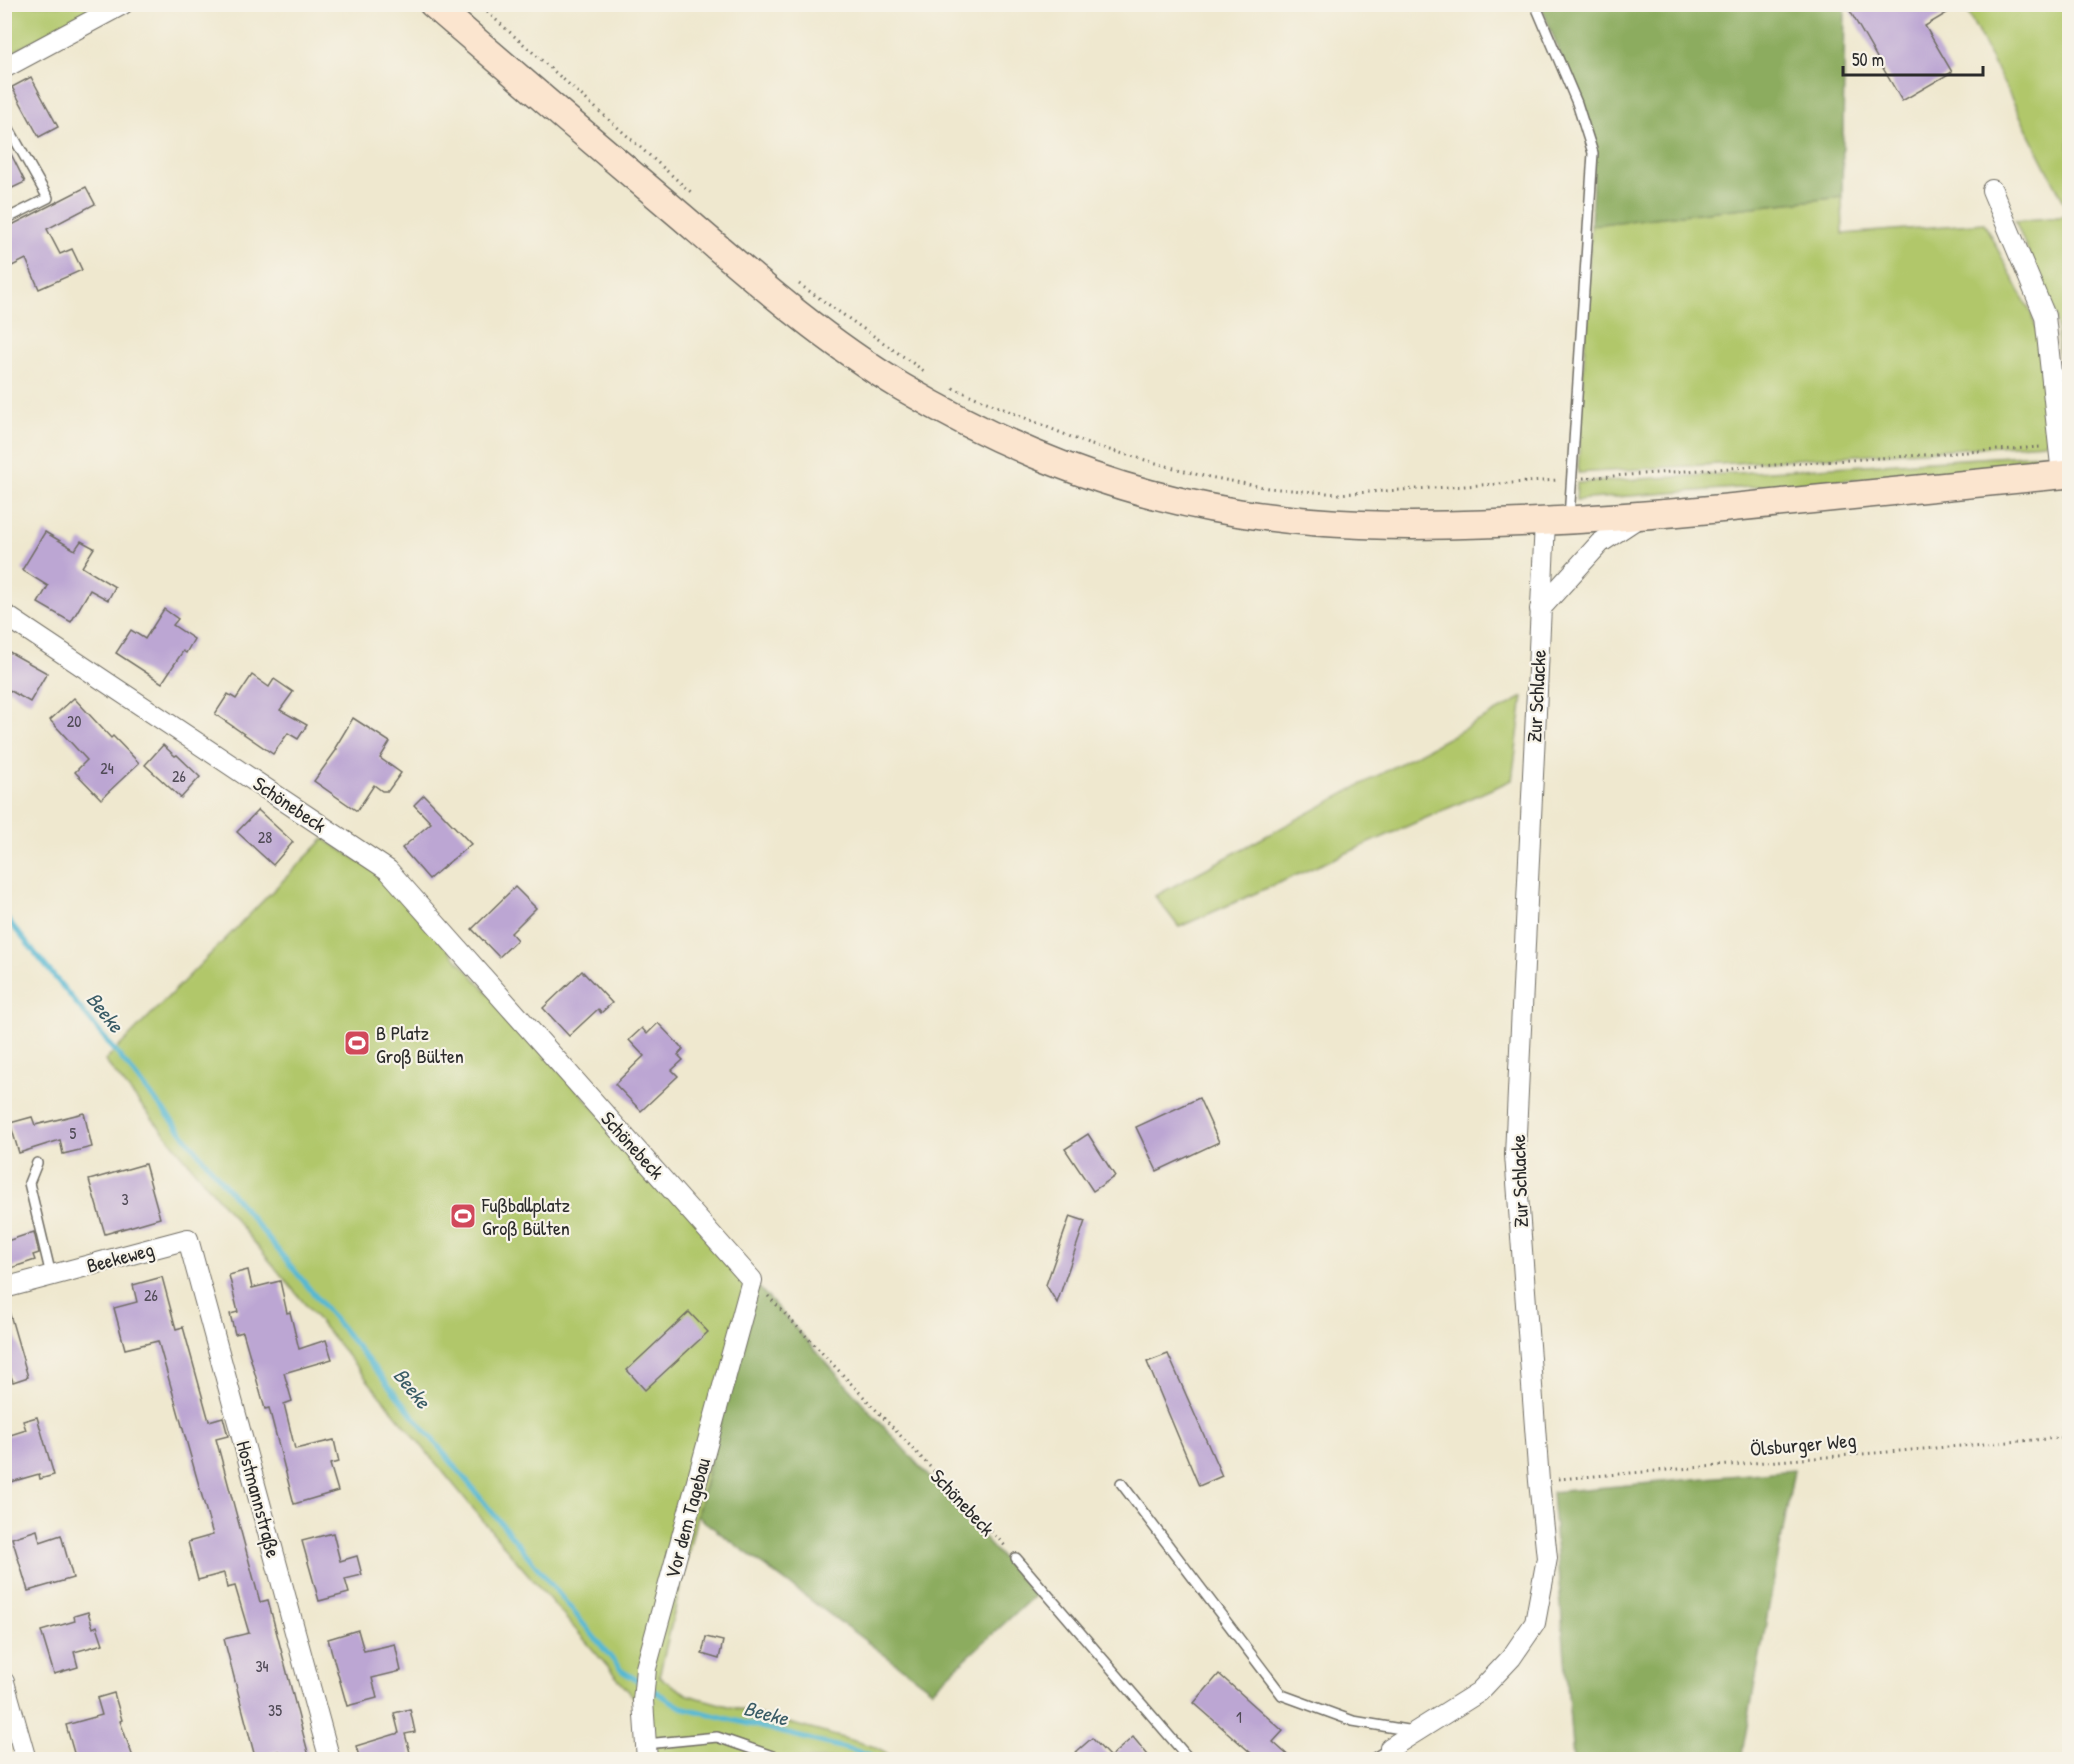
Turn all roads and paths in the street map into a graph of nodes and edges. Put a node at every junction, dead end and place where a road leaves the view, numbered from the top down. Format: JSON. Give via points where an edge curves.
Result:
{"nodes":[{"id":1,"x":123,"y":4,"type":"edge"},
{"id":2,"x":433,"y":4,"type":"edge"},
{"id":3,"x":478,"y":4,"type":"edge"},
{"id":4,"x":1534,"y":4,"type":"edge"},
{"id":5,"x":4,"y":68,"type":"edge"},
{"id":6,"x":4,"y":120,"type":"edge"},
{"id":7,"x":1992,"y":190,"type":"dead end"},
{"id":8,"x":700,"y":200,"type":"dead end"},
{"id":9,"x":4,"y":219,"type":"edge"},
{"id":10,"x":799,"y":284,"type":"dead end"},
{"id":11,"x":931,"y":376,"type":"dead end"},
{"id":12,"x":951,"y":387,"type":"dead end"},
{"id":13,"x":2060,"y":446,"type":"junction"},
{"id":14,"x":2066,"y":475,"type":"edge"},
{"id":15,"x":1573,"y":479,"type":"junction"},
{"id":16,"x":1641,"y":516,"type":"junction"},
{"id":17,"x":1557,"y":521,"type":"junction"},
{"id":18,"x":1539,"y":609,"type":"junction"},
{"id":19,"x":4,"y":614,"type":"edge"},
{"id":20,"x":37,"y":1163,"type":"dead end"},
{"id":21,"x":188,"y":1239,"type":"joint"},
{"id":22,"x":51,"y":1275,"type":"junction"},
{"id":23,"x":753,"y":1280,"type":"junction"},
{"id":24,"x":4,"y":1288,"type":"edge"},
{"id":25,"x":2070,"y":1437,"type":"edge"},
{"id":26,"x":1539,"y":1481,"type":"junction"},
{"id":27,"x":1121,"y":1484,"type":"dead end"},
{"id":28,"x":1016,"y":1558,"type":"joint"},
{"id":29,"x":4,"y":1682,"type":"edge"},
{"id":30,"x":1415,"y":1731,"type":"junction"},
{"id":31,"x":646,"y":1752,"type":"edge"},
{"id":32,"x":1393,"y":1754,"type":"edge"},
{"id":33,"x":26,"y":1760,"type":"edge"},
{"id":34,"x":330,"y":1760,"type":"edge"},
{"id":35,"x":784,"y":1760,"type":"edge"},
{"id":36,"x":1190,"y":1760,"type":"edge"},
{"id":37,"x":1371,"y":1760,"type":"edge"}],
"edges":[{"from":1,"to":5,"type":"street"},
{"from":2,"to":17,"type":"street","via":[[790,310],[899,385],[994,436],[1043,458],[1135,489],[1247,514],[1373,526]]},
{"from":3,"to":8,"type":"path"},
{"from":4,"to":15,"type":"lane","via":[[1577,103],[1593,153]]},
{"from":6,"to":9,"type":"lane","via":[[48,198]]},
{"from":7,"to":13,"type":"street","via":[[2045,316]]},
{"from":10,"to":11,"type":"path"},
{"from":12,"to":15,"type":"path","via":[[1088,444],[1199,475],[1268,488],[1338,494]]},
{"from":13,"to":14,"type":"street"},
{"from":13,"to":15,"type":"path"},
{"from":14,"to":16,"type":"street"},
{"from":15,"to":17,"type":"lane"},
{"from":16,"to":17,"type":"street"},
{"from":16,"to":18,"type":"street","via":[[1600,543]]},
{"from":17,"to":18,"type":"street","name":"Zur Schlacke"},
{"from":18,"to":26,"type":"street","name":"Zur Schlacke","via":[[1515,1155]]},
{"from":19,"to":23,"type":"street","name":"Schönebeck","via":[[388,870]]},
{"from":20,"to":22,"type":"lane","via":[[29,1183]]},
{"from":21,"to":22,"type":"street","name":"Beekeweg"},
{"from":21,"to":34,"type":"street","name":"Hostmannstraße"},
{"from":22,"to":24,"type":"street","name":"Beekeweg"},
{"from":23,"to":28,"type":"path","name":"Schönebeck"},
{"from":23,"to":31,"type":"street","name":"Vor dem Tagebau","via":[[646,1668]]},
{"from":25,"to":26,"type":"path","name":"Ölsburger Weg"},
{"from":26,"to":30,"type":"street","name":"Zur Schlacke","via":[[1547,1558],[1535,1623],[1511,1658],[1479,1692]]},
{"from":27,"to":30,"type":"lane","via":[[1282,1695],[1353,1721]]},
{"from":28,"to":36,"type":"lane"},
{"from":29,"to":33,"type":"street"},
{"from":30,"to":32,"type":"street","name":"Zur Schlacke"},
{"from":31,"to":35,"type":"lane","via":[[717,1737]]},
{"from":32,"to":37,"type":"lane","name":"Zur Schlacke"}]}
